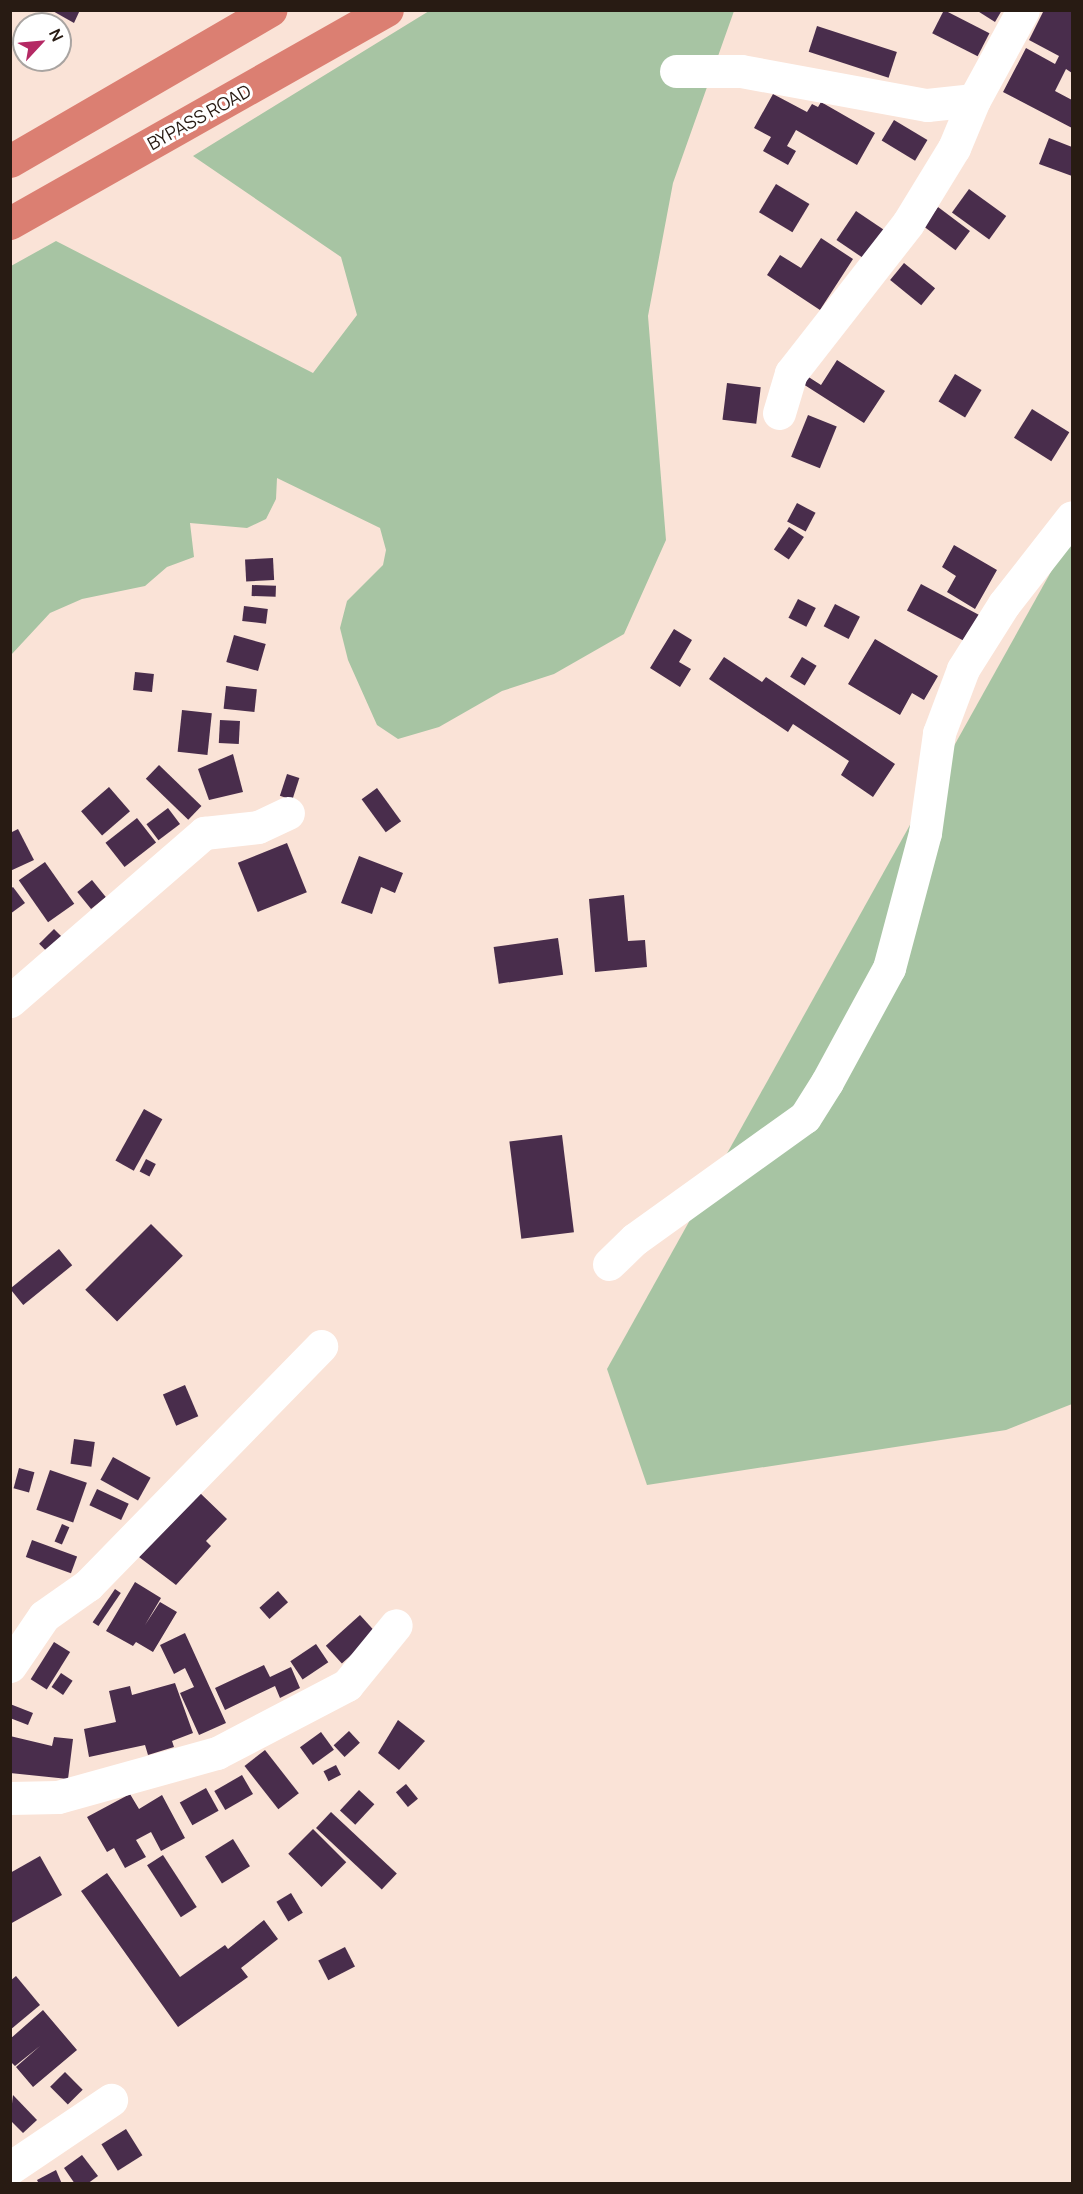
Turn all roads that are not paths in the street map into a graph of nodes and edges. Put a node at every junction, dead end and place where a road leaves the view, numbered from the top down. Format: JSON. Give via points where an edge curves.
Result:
{"nodes":[{"id":1,"x":270,"y":10,"type":"edge"},
{"id":2,"x":387,"y":10,"type":"edge"},
{"id":3,"x":1023,"y":10,"type":"edge"},
{"id":4,"x":676,"y":71,"type":"dead end"},
{"id":5,"x":974,"y":100,"type":"junction"},
{"id":6,"x":10,"y":161,"type":"edge"},
{"id":7,"x":10,"y":223,"type":"edge"},
{"id":8,"x":779,"y":413,"type":"dead end"},
{"id":9,"x":1072,"y":517,"type":"edge"},
{"id":10,"x":288,"y":813,"type":"dead end"},
{"id":11,"x":10,"y":1000,"type":"edge"},
{"id":12,"x":609,"y":1264,"type":"dead end"},
{"id":13,"x":321,"y":1347,"type":"dead end"},
{"id":14,"x":396,"y":1624,"type":"dead end"},
{"id":15,"x":10,"y":1666,"type":"edge"},
{"id":16,"x":10,"y":1798,"type":"edge"},
{"id":17,"x":111,"y":2100,"type":"dead end"},
{"id":18,"x":10,"y":2168,"type":"edge"}],
"edges":[{"from":1,"to":6,"type":"highway"},
{"from":2,"to":7,"type":"highway","name":"BYPASS ROAD"},
{"from":3,"to":5,"type":"street"},
{"from":4,"to":5,"type":"street","via":[[741,70],[927,105]]},
{"from":5,"to":8,"type":"street","via":[[954,148],[908,224],[791,373]]},
{"from":9,"to":12,"type":"street","via":[[1004,604],[963,669],[939,734],[925,833],[889,968],[827,1082],[805,1117],[635,1239]]},
{"from":10,"to":11,"type":"street","via":[[258,827],[204,832]]},
{"from":13,"to":15,"type":"street","via":[[88,1585],[44,1616]]},
{"from":14,"to":16,"type":"street","via":[[347,1685],[217,1753],[58,1797]]},
{"from":17,"to":18,"type":"street"}]}
